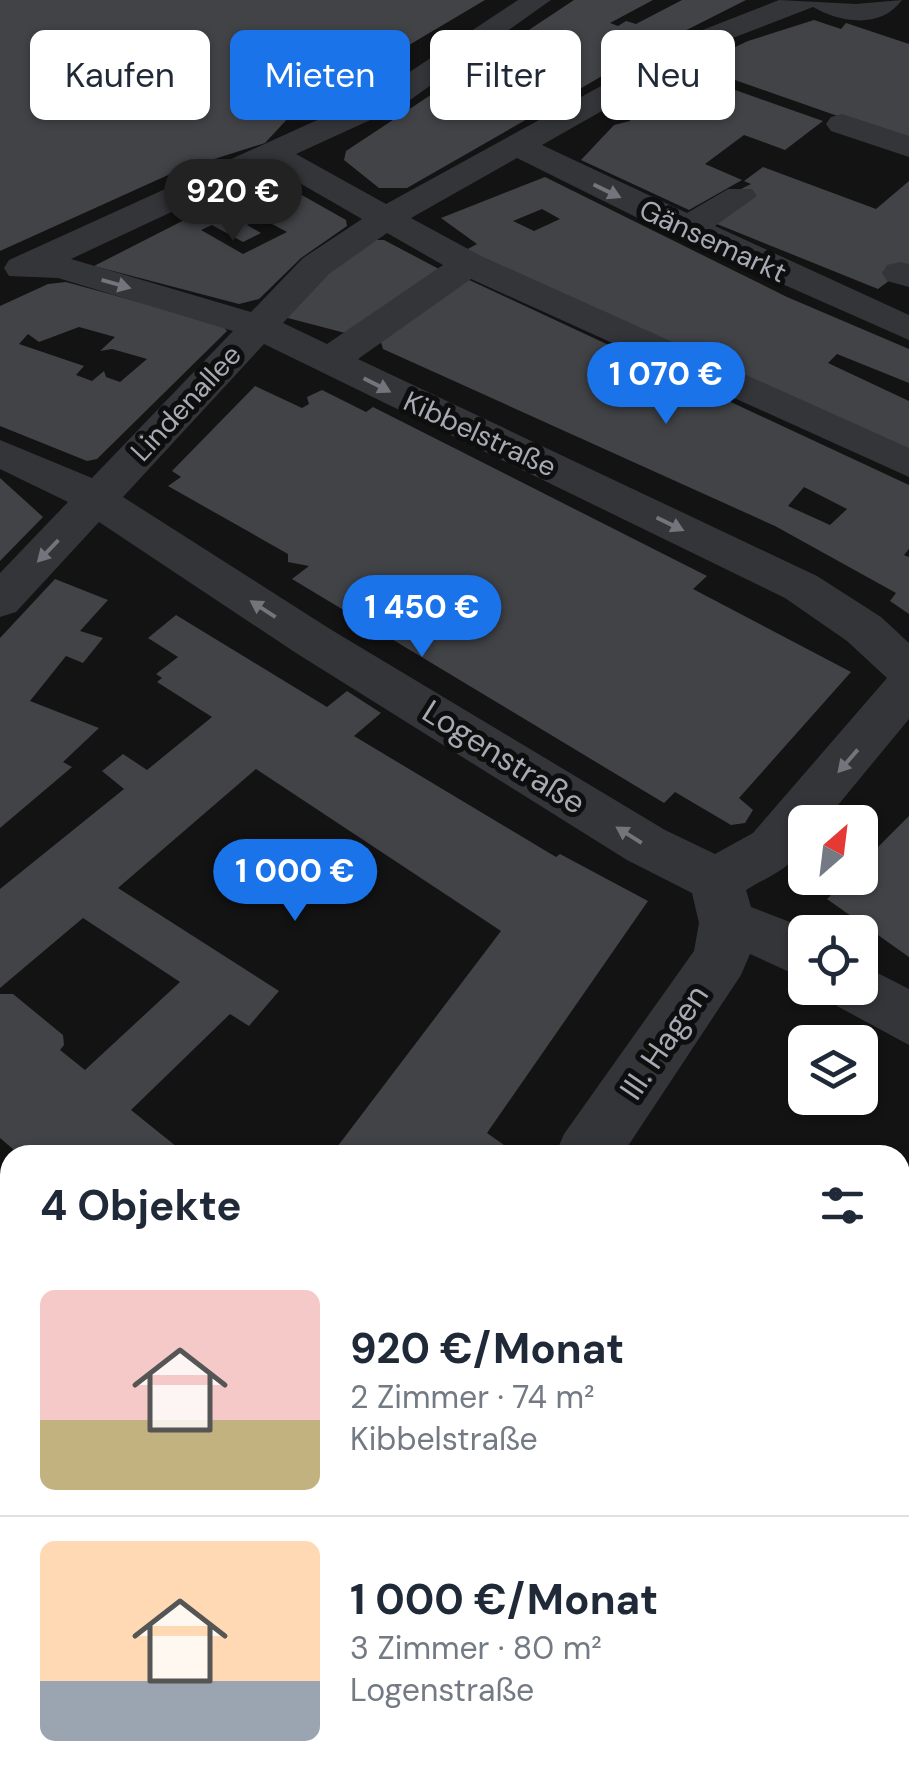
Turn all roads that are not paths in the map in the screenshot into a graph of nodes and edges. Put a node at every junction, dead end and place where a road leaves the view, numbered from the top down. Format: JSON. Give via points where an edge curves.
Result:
{"nodes":[{"id":1,"x":537,"y":0,"type":"edge"},
{"id":2,"x":805,"y":0,"type":"edge"},
{"id":3,"x":821,"y":0,"type":"edge"},
{"id":4,"x":893,"y":8,"type":"edge"},
{"id":5,"x":842,"y":124,"type":"dead end"},
{"id":6,"x":250,"y":142,"type":"junction"},
{"id":7,"x":525,"y":144,"type":"junction"},
{"id":8,"x":909,"y":147,"type":"edge"},
{"id":9,"x":737,"y":200,"type":"dead end"},
{"id":10,"x":384,"y":219,"type":"junction"},
{"id":11,"x":686,"y":229,"type":"junction"},
{"id":12,"x":468,"y":264,"type":"junction"},
{"id":13,"x":11,"y":272,"type":"edge"},
{"id":14,"x":258,"y":326,"type":"junction"},
{"id":15,"x":909,"y":330,"type":"edge"},
{"id":16,"x":329,"y":360,"type":"junction"},
{"id":17,"x":0,"y":453,"type":"edge"},
{"id":18,"x":909,"y":464,"type":"edge"},
{"id":19,"x":94,"y":500,"type":"junction"},
{"id":20,"x":0,"y":600,"type":"edge"},
{"id":21,"x":909,"y":671,"type":"edge"},
{"id":22,"x":909,"y":684,"type":"edge"},
{"id":23,"x":721,"y":901,"type":"junction"},
{"id":24,"x":788,"y":944,"type":"edge"},
{"id":25,"x":878,"y":1000,"type":"edge"},
{"id":26,"x":909,"y":1019,"type":"edge"},
{"id":27,"x":593,"y":1145,"type":"edge"}],
"edges":[{"from":1,"to":6,"type":"street","via":[[392,98]]},
{"from":2,"to":7,"type":"street","name":"Lindenallee","via":[[715,36]]},
{"from":3,"to":4,"type":"street","via":[[849,12]]},
{"from":5,"to":8,"type":"street"},
{"from":6,"to":10,"type":"street"},
{"from":6,"to":13,"type":"street"},
{"from":7,"to":10,"type":"street","name":"Lindenallee"},
{"from":7,"to":11,"type":"street","name":"Gänsemarkt","one_way":true,"via":[[530,154]]},
{"from":9,"to":11,"type":"street"},
{"from":10,"to":12,"type":"street"},
{"from":10,"to":14,"type":"street","name":"Lindenallee","via":[[316,266]]},
{"from":11,"to":15,"type":"street","name":"Gänsemarkt"},
{"from":12,"to":16,"type":"street"},
{"from":12,"to":18,"type":"street"},
{"from":13,"to":14,"type":"street","name":"Kibbelstraße","one_way":true,"via":[[60,267]]},
{"from":14,"to":16,"type":"street","name":"Kibbelstraße"},
{"from":14,"to":19,"type":"street","name":"Lindenallee"},
{"from":16,"to":21,"type":"street","name":"Kibbelstraße","one_way":true,"via":[[800,587],[864,629]]},
{"from":17,"to":19,"type":"street","name":"Logenstraße"},
{"from":19,"to":20,"type":"street","name":"Lindenallee","one_way":true},
{"from":23,"to":19,"type":"street","name":"Logenstraße","one_way":true,"via":[[646,845]]},
{"from":22,"to":23,"type":"street","one_way":true},
{"from":23,"to":24,"type":"street","name":"Logenstraße"},
{"from":23,"to":27,"type":"street","name":"III. Hagen","via":[[721,958]]},
{"from":25,"to":26,"type":"street"}]}
